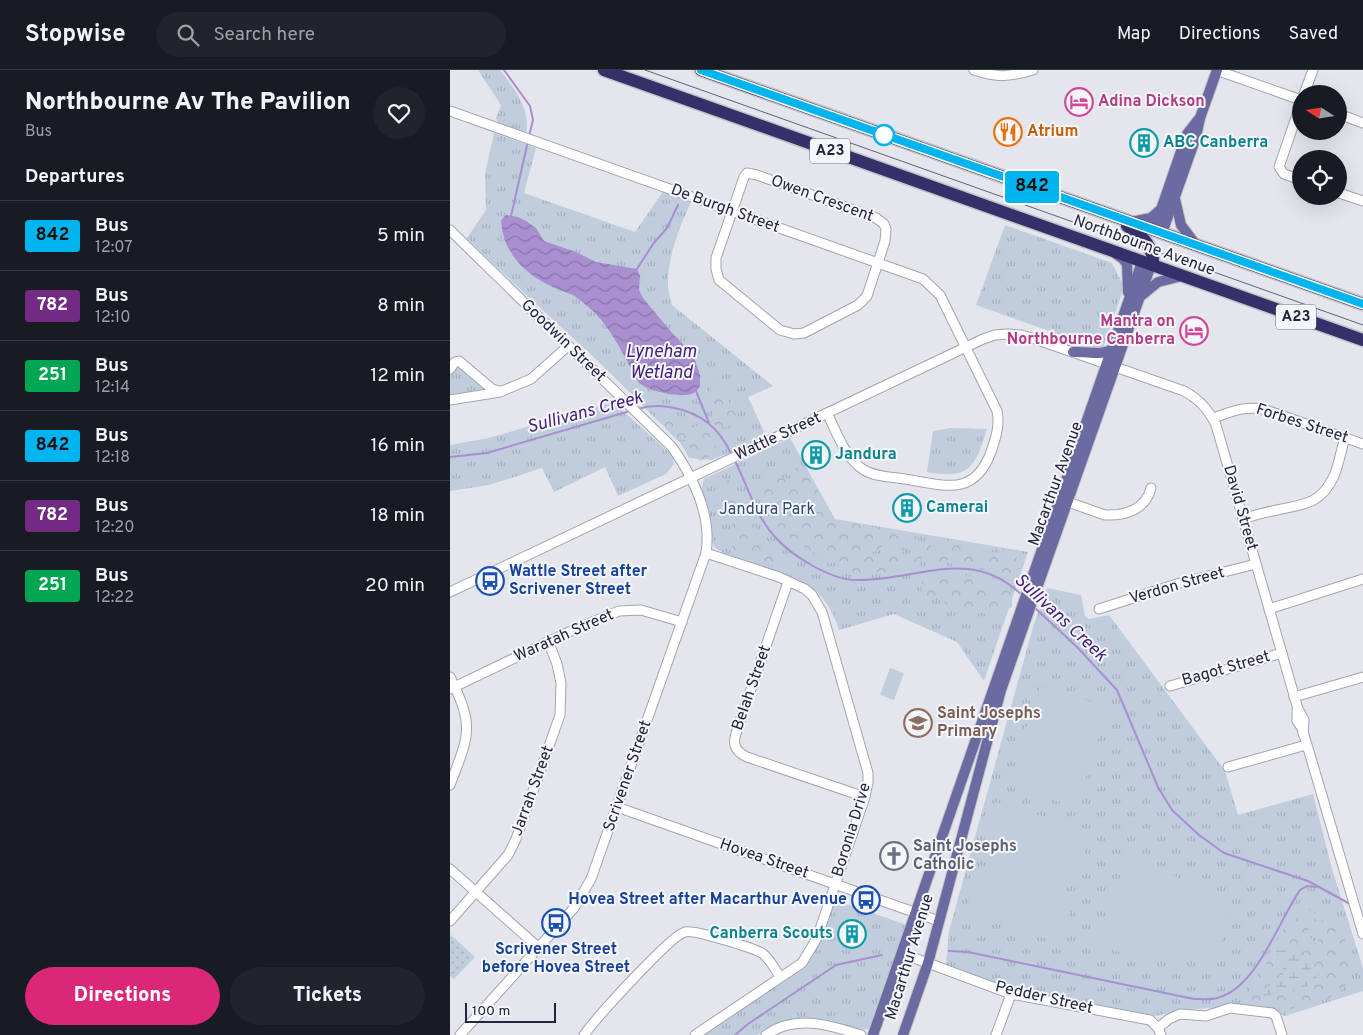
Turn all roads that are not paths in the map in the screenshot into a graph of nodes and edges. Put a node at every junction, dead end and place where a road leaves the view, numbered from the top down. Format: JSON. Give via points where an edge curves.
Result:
{"nodes":[{"id":1,"x":604,"y":70,"type":"edge"},
{"id":2,"x":701,"y":70,"type":"edge"},
{"id":3,"x":974,"y":70,"type":"edge"},
{"id":4,"x":1032,"y":70,"type":"edge"},
{"id":5,"x":1217,"y":70,"type":"edge"},
{"id":6,"x":1313,"y":70,"type":"edge"},
{"id":7,"x":1307,"y":85,"type":"edge"},
{"id":8,"x":1292,"y":99,"type":"edge"},
{"id":9,"x":450,"y":111,"type":"edge"},
{"id":10,"x":1348,"y":117,"type":"edge"},
{"id":11,"x":1200,"y":118,"type":"junction"},
{"id":12,"x":1363,"y":122,"type":"edge"},
{"id":13,"x":1292,"y":129,"type":"edge"},
{"id":14,"x":1292,"y":177,"type":"edge"},
{"id":15,"x":1347,"y":196,"type":"edge"},
{"id":16,"x":1175,"y":198,"type":"junction"},
{"id":17,"x":1363,"y":201,"type":"edge"},
{"id":18,"x":1161,"y":209,"type":"junction"},
{"id":19,"x":732,"y":211,"type":"junction"},
{"id":20,"x":1108,"y":214,"type":"junction"},
{"id":21,"x":1130,"y":222,"type":"junction"},
{"id":22,"x":450,"y":230,"type":"edge"},
{"id":23,"x":1158,"y":232,"type":"junction"},
{"id":24,"x":1149,"y":244,"type":"junction"},
{"id":25,"x":1196,"y":245,"type":"junction"},
{"id":26,"x":1110,"y":251,"type":"junction"},
{"id":27,"x":878,"y":263,"type":"junction"},
{"id":28,"x":1149,"y":263,"type":"junction"},
{"id":29,"x":1182,"y":276,"type":"junction"},
{"id":30,"x":1140,"y":297,"type":"junction"},
{"id":31,"x":1363,"y":304,"type":"edge"},
{"id":32,"x":1123,"y":317,"type":"junction"},
{"id":33,"x":1363,"y":340,"type":"edge"},
{"id":34,"x":568,"y":346,"type":"junction"},
{"id":35,"x":966,"y":347,"type":"junction"},
{"id":36,"x":1112,"y":350,"type":"junction"},
{"id":37,"x":1073,"y":352,"type":"junction"},
{"id":38,"x":1112,"y":365,"type":"junction"},
{"id":39,"x":450,"y":369,"type":"edge"},
{"id":40,"x":500,"y":392,"type":"junction"},
{"id":41,"x":450,"y":400,"type":"edge"},
{"id":42,"x":827,"y":413,"type":"junction"},
{"id":43,"x":1213,"y":418,"type":"junction"},
{"id":44,"x":1345,"y":438,"type":"junction"},
{"id":45,"x":1363,"y":444,"type":"edge"},
{"id":46,"x":690,"y":478,"type":"junction"},
{"id":47,"x":1151,"y":488,"type":"dead end"},
{"id":48,"x":1063,"y":500,"type":"junction"},
{"id":49,"x":1243,"y":519,"type":"junction"},
{"id":50,"x":706,"y":553,"type":"junction"},
{"id":51,"x":1256,"y":564,"type":"junction"},
{"id":52,"x":1363,"y":579,"type":"edge"},
{"id":53,"x":788,"y":582,"type":"junction"},
{"id":54,"x":450,"y":592,"type":"edge"},
{"id":55,"x":1099,"y":609,"type":"dead end"},
{"id":56,"x":1269,"y":609,"type":"junction"},
{"id":57,"x":682,"y":622,"type":"junction"},
{"id":58,"x":548,"y":641,"type":"junction"},
{"id":59,"x":1282,"y":653,"type":"junction"},
{"id":60,"x":450,"y":677,"type":"edge"},
{"id":61,"x":1363,"y":677,"type":"edge"},
{"id":62,"x":1170,"y":686,"type":"dead end"},
{"id":63,"x":452,"y":688,"type":"edge"},
{"id":64,"x":997,"y":689,"type":"junction"},
{"id":65,"x":1294,"y":697,"type":"junction"},
{"id":66,"x":1306,"y":745,"type":"junction"},
{"id":67,"x":1228,"y":767,"type":"dead end"},
{"id":68,"x":450,"y":785,"type":"edge"},
{"id":69,"x":865,"y":797,"type":"junction"},
{"id":70,"x":617,"y":807,"type":"junction"},
{"id":71,"x":450,"y":869,"type":"edge"},
{"id":72,"x":835,"y":884,"type":"junction"},
{"id":73,"x":476,"y":892,"type":"junction"},
{"id":74,"x":916,"y":912,"type":"junction"},
{"id":75,"x":450,"y":921,"type":"edge"},
{"id":76,"x":940,"y":921,"type":"junction"},
{"id":77,"x":1363,"y":934,"type":"edge"},
{"id":78,"x":538,"y":947,"type":"junction"},
{"id":79,"x":901,"y":953,"type":"junction"},
{"id":80,"x":928,"y":963,"type":"junction"},
{"id":81,"x":780,"y":977,"type":"junction"},
{"id":82,"x":1011,"y":994,"type":"junction"},
{"id":83,"x":1160,"y":1031,"type":"edge"},
{"id":84,"x":460,"y":1035,"type":"edge"},
{"id":85,"x":584,"y":1035,"type":"edge"},
{"id":86,"x":695,"y":1035,"type":"edge"},
{"id":87,"x":766,"y":1035,"type":"edge"},
{"id":88,"x":862,"y":1035,"type":"edge"},
{"id":89,"x":873,"y":1035,"type":"edge"},
{"id":90,"x":903,"y":1035,"type":"edge"},
{"id":91,"x":996,"y":1035,"type":"edge"},
{"id":92,"x":1282,"y":1035,"type":"edge"}],
"edges":[{"from":1,"to":26,"type":"highway","name":"Northbourne Avenue","number":"A23"},
{"from":2,"to":20,"type":"highway","name":"Northbourne Avenue","number":"A23"},
{"from":3,"to":4,"type":"street","via":[[992,76],[1013,76]]},
{"from":5,"to":8,"type":"street"},
{"from":5,"to":11,"type":"main road"},
{"from":6,"to":7,"type":"street"},
{"from":9,"to":19,"type":"street","name":"De Burgh Street"},
{"from":10,"to":12,"type":"street"},
{"from":11,"to":16,"type":"main road"},
{"from":11,"to":18,"type":"main road","via":[[1187,134]]},
{"from":13,"to":14,"type":"street","via":[[1279,167],[1284,174]]},
{"from":15,"to":17,"type":"street"},
{"from":16,"to":23,"type":"main road"},
{"from":16,"to":25,"type":"main road","via":[[1181,225]]},
{"from":18,"to":21,"type":"main road","via":[[1151,218]]},
{"from":18,"to":23,"type":"main road"},
{"from":19,"to":27,"type":"street","name":"De Burgh Street"},
{"from":19,"to":27,"type":"street","name":"Owen Crescent","via":[[744,177],[747,173],[757,175],[881,221],[886,235]]},
{"from":19,"to":27,"type":"street","name":"Owen Crescent","via":[[716,258],[719,280],[784,332],[804,333],[858,305],[867,296]]},
{"from":20,"to":21,"type":"highway","name":"Northbourne Avenue","number":"A23"},
{"from":20,"to":24,"type":"highway"},
{"from":21,"to":23,"type":"highway","name":"Northbourne Avenue","number":"A23"},
{"from":22,"to":34,"type":"street","name":"Goodwin Street"},
{"from":23,"to":24,"type":"highway"},
{"from":23,"to":25,"type":"highway","name":"Northbourne Avenue","number":"A23"},
{"from":23,"to":28,"type":"highway","name":"Macarthur Avenue"},
{"from":24,"to":28,"type":"highway","via":[[1152,252]]},
{"from":25,"to":31,"type":"highway","name":"Northbourne Avenue","number":"A23"},
{"from":26,"to":28,"type":"highway","name":"Northbourne Avenue","number":"A23"},
{"from":26,"to":32,"type":"main road","via":[[1127,264],[1129,288]]},
{"from":27,"to":35,"type":"street","name":"De Burgh Street","via":[[923,279],[932,286],[940,295]]},
{"from":28,"to":29,"type":"highway","name":"Northbourne Avenue","number":"A23"},
{"from":28,"to":30,"type":"main road","name":"Macarthur Avenue"},
{"from":28,"to":32,"type":"main road","name":"Macarthur Avenue"},
{"from":29,"to":30,"type":"main road","via":[[1158,282]]},
{"from":29,"to":33,"type":"highway","name":"Northbourne Avenue","number":"A23"},
{"from":30,"to":38,"type":"main road","name":"Macarthur Avenue"},
{"from":32,"to":36,"type":"main road","name":"Macarthur Avenue"},
{"from":34,"to":40,"type":"street","via":[[531,379]]},
{"from":34,"to":46,"type":"street","name":"Goodwin Street","via":[[672,447]]},
{"from":35,"to":37,"type":"street","name":"Wattle Street","via":[[995,335],[1020,335]]},
{"from":35,"to":42,"type":"street","name":"Wattle Street"},
{"from":35,"to":42,"type":"street","name":"De Burgh Street","via":[[997,411],[998,432],[986,464],[962,485],[946,486],[865,471],[848,455]]},
{"from":36,"to":37,"type":"main road","via":[[1096,354]]},
{"from":36,"to":38,"type":"main road","name":"Macarthur Avenue"},
{"from":37,"to":38,"type":"street","name":"Wattle Street"},
{"from":38,"to":43,"type":"street","name":"David Street","via":[[1196,398]]},
{"from":38,"to":48,"type":"main road","name":"Macarthur Avenue"},
{"from":39,"to":40,"type":"street","via":[[459,361]]},
{"from":40,"to":41,"type":"street"},
{"from":42,"to":46,"type":"street","name":"Wattle Street"},
{"from":43,"to":44,"type":"street","name":"Forbes Street","via":[[1250,407]]},
{"from":43,"to":49,"type":"street","name":"David Street"},
{"from":44,"to":45,"type":"street","name":"Forbes Street"},
{"from":44,"to":49,"type":"street","via":[[1334,475],[1318,498],[1309,504]]},
{"from":46,"to":50,"type":"street","name":"Scrivener Street","via":[[705,515]]},
{"from":46,"to":54,"type":"street","name":"Wattle Street"},
{"from":47,"to":48,"type":"street","via":[[1140,508],[1112,516]]},
{"from":48,"to":64,"type":"main road","name":"Macarthur Avenue"},
{"from":49,"to":51,"type":"street","name":"David Street"},
{"from":50,"to":53,"type":"street","name":"Boronia Drive"},
{"from":50,"to":57,"type":"street","name":"Scrivener Street"},
{"from":51,"to":55,"type":"street","name":"Verdon Street","via":[[1180,582]]},
{"from":51,"to":56,"type":"street","name":"David Street"},
{"from":52,"to":56,"type":"street"},
{"from":53,"to":69,"type":"street","name":"Boronia Drive","via":[[810,592],[822,612],[868,773]]},
{"from":53,"to":69,"type":"street","name":"Belah Street","via":[[740,721],[735,748],[747,757]]},
{"from":56,"to":59,"type":"street","name":"David Street"},
{"from":57,"to":58,"type":"street","name":"Waratah Street","via":[[641,610],[629,610],[607,615]]},
{"from":57,"to":70,"type":"street","name":"Scrivener Street"},
{"from":58,"to":63,"type":"street","name":"Waratah Street"},
{"from":58,"to":73,"type":"street","name":"Jarrah Street","via":[[562,683],[560,716],[508,856]]},
{"from":59,"to":62,"type":"street","name":"Bagot Street"},
{"from":59,"to":65,"type":"street","name":"David Street"},
{"from":60,"to":63,"type":"street"},
{"from":61,"to":65,"type":"street"},
{"from":63,"to":68,"type":"street","via":[[465,712],[468,733]]},
{"from":64,"to":74,"type":"main road","name":"Macarthur Avenue"},
{"from":64,"to":76,"type":"main road","name":"Macarthur Avenue"},
{"from":65,"to":66,"type":"street","name":"David Street","via":[[1297,721]]},
{"from":66,"to":67,"type":"street"},
{"from":66,"to":77,"type":"street","name":"David Street"},
{"from":69,"to":72,"type":"street","name":"Boronia Drive"},
{"from":70,"to":72,"type":"street","name":"Hovea Street"},
{"from":70,"to":78,"type":"street","name":"Scrivener Street","via":[[591,879],[574,908]]},
{"from":71,"to":73,"type":"street"},
{"from":72,"to":74,"type":"street","name":"Hovea Street"},
{"from":72,"to":81,"type":"street","name":"Boronia Drive","via":[[817,938],[802,963]]},
{"from":73,"to":75,"type":"street","name":"Jarrah Street"},
{"from":73,"to":78,"type":"street"},
{"from":74,"to":76,"type":"street","name":"Hovea Street"},
{"from":74,"to":79,"type":"main road","name":"Macarthur Avenue"},
{"from":76,"to":80,"type":"main road","name":"Macarthur Avenue"},
{"from":78,"to":84,"type":"street","name":"Scrivener Street"},
{"from":79,"to":80,"type":"street","name":"Pedder Street"},
{"from":79,"to":89,"type":"main road","name":"Macarthur Avenue"},
{"from":80,"to":82,"type":"street","name":"Pedder Street"},
{"from":80,"to":90,"type":"main road","name":"Macarthur Avenue"},
{"from":81,"to":85,"type":"street","via":[[768,959],[758,952],[697,932],[685,932],[668,944]]},
{"from":81,"to":86,"type":"street","name":"Boronia Drive"},
{"from":82,"to":83,"type":"street","name":"Pedder Street","via":[[1150,1020]]},
{"from":82,"to":91,"type":"street"},
{"from":83,"to":92,"type":"street","via":[[1169,1019],[1180,1014],[1206,1016],[1230,1008],[1272,1013]]},
{"from":87,"to":88,"type":"street","via":[[792,1024],[810,1022]]}]}
